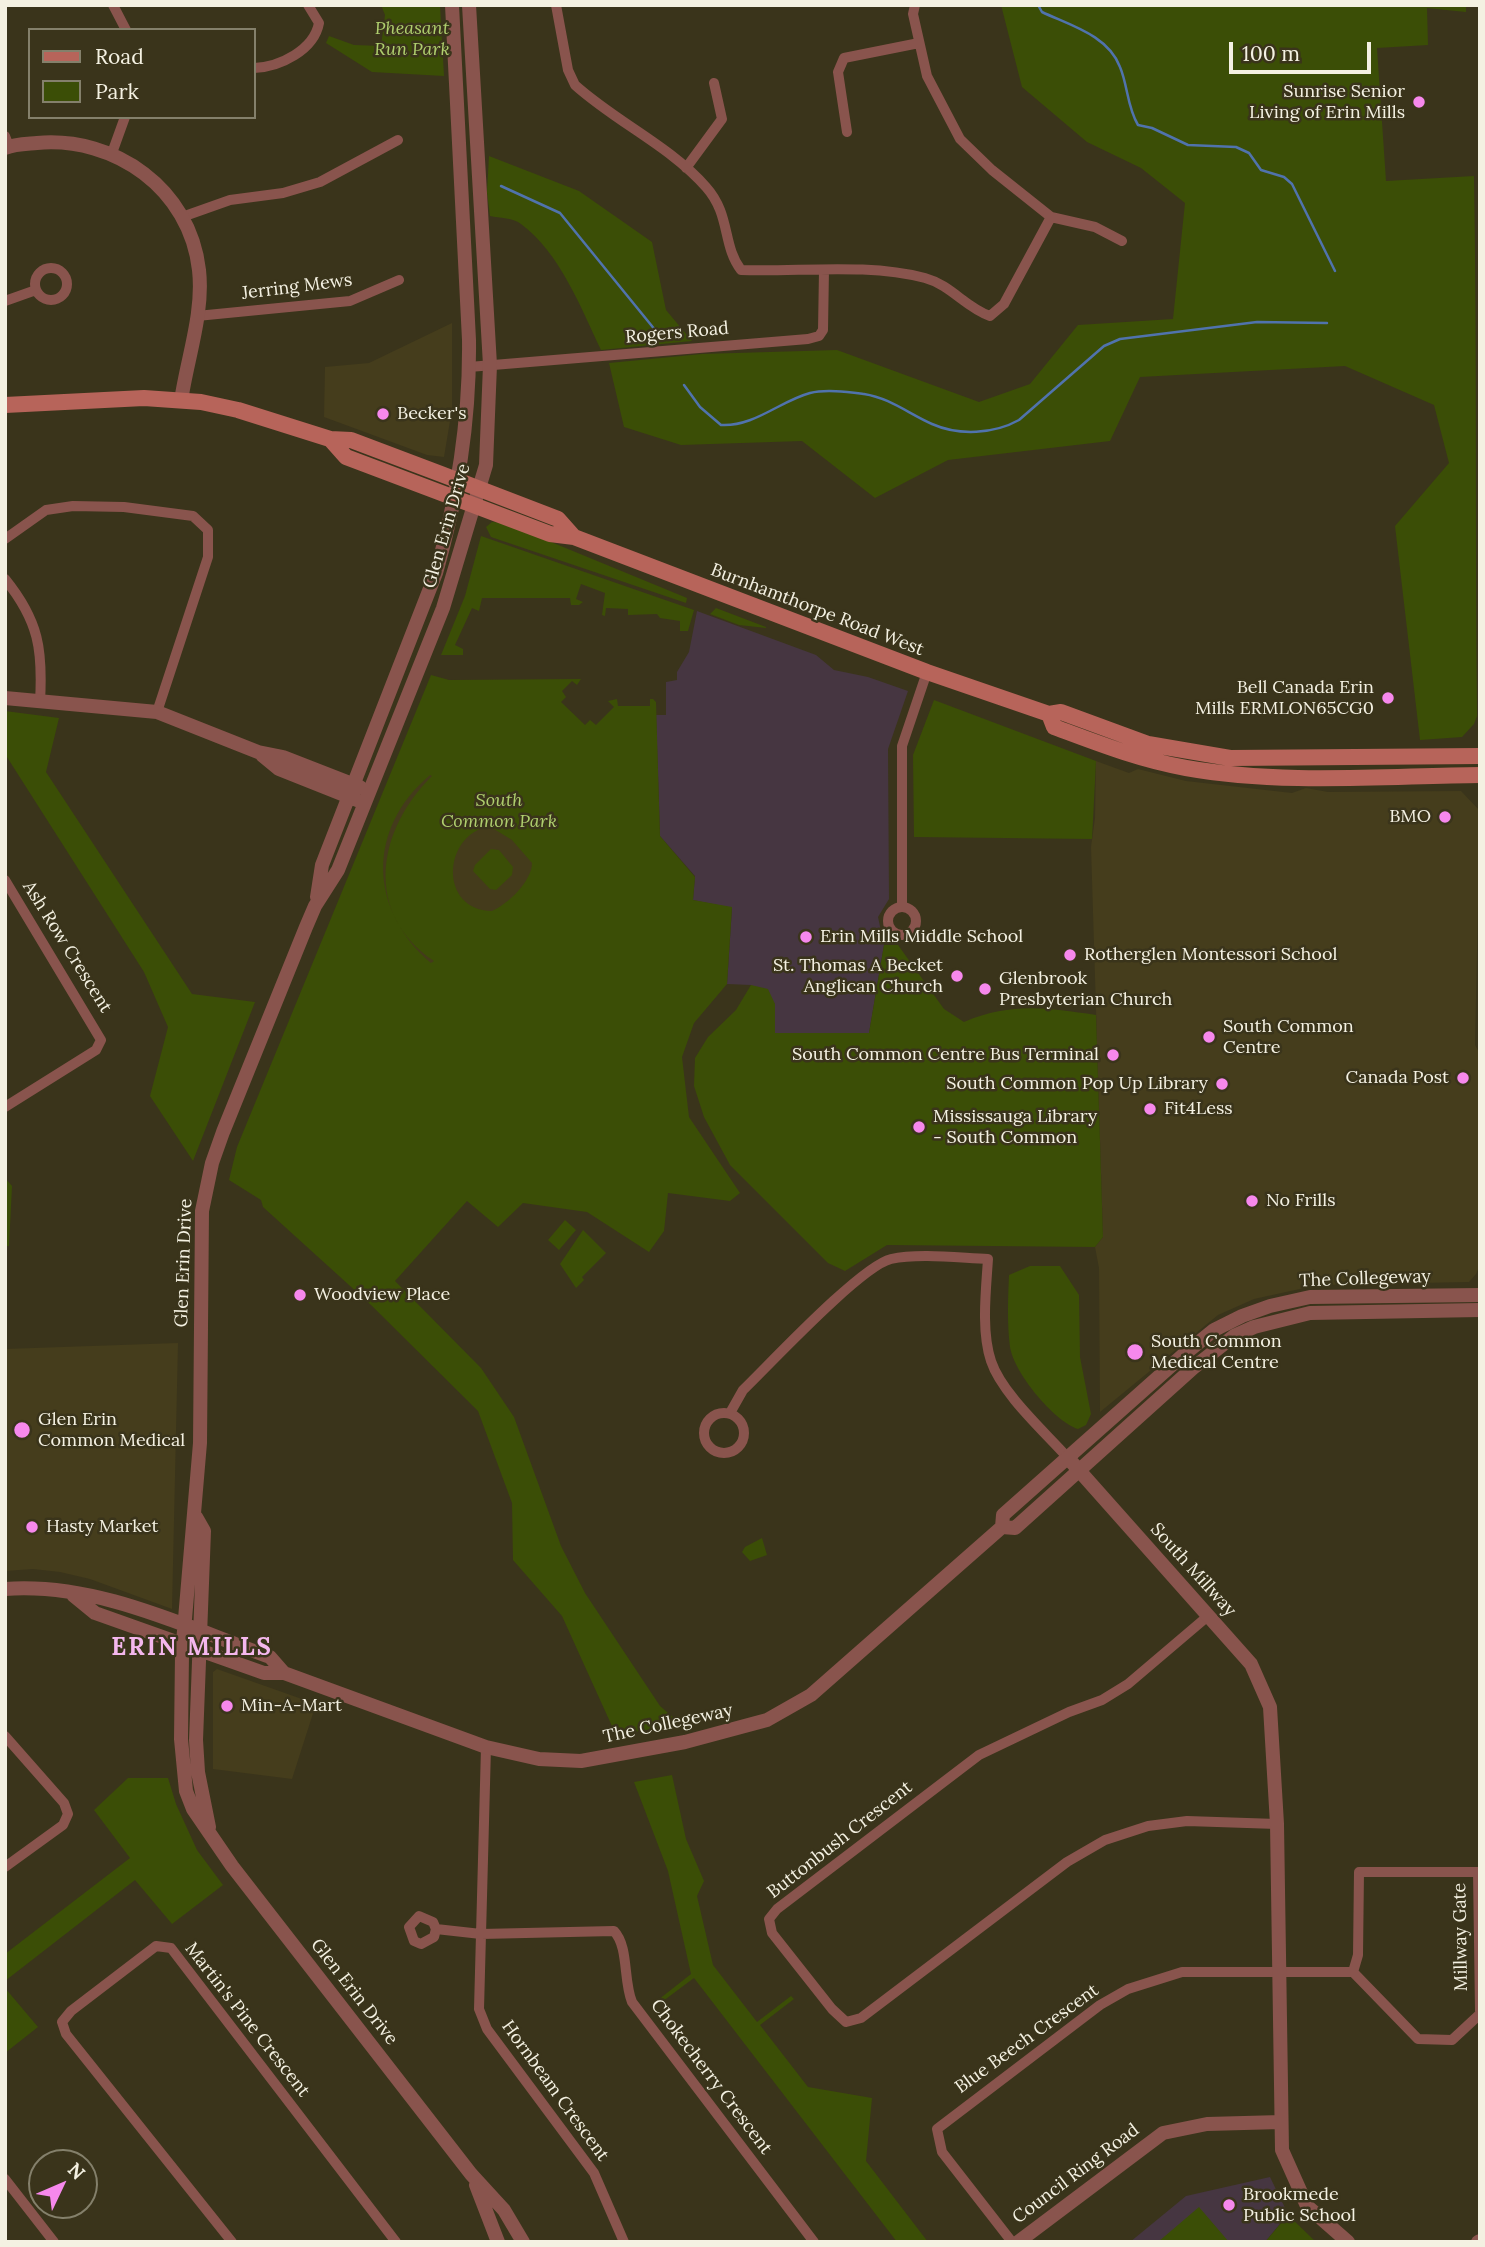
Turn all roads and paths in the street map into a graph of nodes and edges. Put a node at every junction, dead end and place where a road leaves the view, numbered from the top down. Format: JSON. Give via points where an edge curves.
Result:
{"nodes":[{"id":1,"x":113,"y":5,"type":"edge"},
{"id":2,"x":308,"y":5,"type":"edge"},
{"id":3,"x":452,"y":5,"type":"edge"},
{"id":4,"x":469,"y":5,"type":"edge"},
{"id":5,"x":556,"y":5,"type":"edge"},
{"id":6,"x":915,"y":5,"type":"edge"},
{"id":7,"x":125,"y":28,"type":"edge"},
{"id":8,"x":919,"y":43,"type":"junction"},
{"id":9,"x":256,"y":68,"type":"edge"},
{"id":10,"x":714,"y":83,"type":"dead end"},
{"id":11,"x":124,"y":119,"type":"edge"},
{"id":12,"x":847,"y":132,"type":"dead end"},
{"id":13,"x":398,"y":140,"type":"dead end"},
{"id":14,"x":6,"y":143,"type":"edge"},
{"id":15,"x":112,"y":153,"type":"junction"},
{"id":16,"x":686,"y":168,"type":"junction"},
{"id":17,"x":182,"y":217,"type":"junction"},
{"id":18,"x":1051,"y":217,"type":"junction"},
{"id":19,"x":1122,"y":241,"type":"dead end"},
{"id":20,"x":824,"y":270,"type":"junction"},
{"id":21,"x":399,"y":280,"type":"dead end"},
{"id":22,"x":36,"y":290,"type":"dead end"},
{"id":23,"x":5,"y":301,"type":"edge"},
{"id":24,"x":197,"y":316,"type":"junction"},
{"id":25,"x":490,"y":365,"type":"junction"},
{"id":26,"x":469,"y":367,"type":"junction"},
{"id":27,"x":181,"y":401,"type":"junction"},
{"id":28,"x":5,"y":405,"type":"edge"},
{"id":29,"x":330,"y":439,"type":"junction"},
{"id":30,"x":458,"y":481,"type":"junction"},
{"id":31,"x":477,"y":497,"type":"junction"},
{"id":32,"x":455,"y":498,"type":"junction"},
{"id":33,"x":5,"y":539,"type":"edge"},
{"id":34,"x":5,"y":579,"type":"edge"},
{"id":35,"x":927,"y":672,"type":"junction"},
{"id":36,"x":5,"y":698,"type":"edge"},
{"id":37,"x":40,"y":702,"type":"junction"},
{"id":38,"x":157,"y":712,"type":"junction"},
{"id":39,"x":1049,"y":714,"type":"junction"},
{"id":40,"x":1480,"y":756,"type":"edge"},
{"id":41,"x":1480,"y":775,"type":"edge"},
{"id":42,"x":352,"y":791,"type":"junction"},
{"id":43,"x":368,"y":797,"type":"junction"},
{"id":44,"x":5,"y":880,"type":"edge"},
{"id":45,"x":315,"y":906,"type":"junction"},
{"id":46,"x":902,"y":907,"type":"dead end"},
{"id":47,"x":5,"y":1107,"type":"edge"},
{"id":48,"x":1480,"y":1295,"type":"edge"},
{"id":49,"x":1480,"y":1310,"type":"edge"},
{"id":50,"x":730,"y":1413,"type":"dead end"},
{"id":51,"x":1068,"y":1458,"type":"junction"},
{"id":52,"x":1079,"y":1471,"type":"junction"},
{"id":53,"x":196,"y":1517,"type":"junction"},
{"id":54,"x":1002,"y":1527,"type":"junction"},
{"id":55,"x":5,"y":1589,"type":"edge"},
{"id":56,"x":73,"y":1595,"type":"junction"},
{"id":57,"x":1208,"y":1616,"type":"junction"},
{"id":58,"x":184,"y":1626,"type":"junction"},
{"id":59,"x":202,"y":1633,"type":"junction"},
{"id":60,"x":183,"y":1644,"type":"junction"},
{"id":61,"x":201,"y":1650,"type":"junction"},
{"id":62,"x":284,"y":1673,"type":"junction"},
{"id":63,"x":5,"y":1736,"type":"edge"},
{"id":64,"x":486,"y":1747,"type":"junction"},
{"id":65,"x":1277,"y":1824,"type":"junction"},
{"id":66,"x":209,"y":1831,"type":"junction"},
{"id":67,"x":5,"y":1867,"type":"edge"},
{"id":68,"x":436,"y":1929,"type":"dead end"},
{"id":69,"x":481,"y":1934,"type":"junction"},
{"id":70,"x":1278,"y":1971,"type":"junction"},
{"id":71,"x":1353,"y":1972,"type":"junction"},
{"id":72,"x":1480,"y":2013,"type":"edge"},
{"id":73,"x":1281,"y":2122,"type":"junction"},
{"id":74,"x":471,"y":2174,"type":"junction"},
{"id":75,"x":5,"y":2179,"type":"edge"},
{"id":76,"x":808,"y":2239,"type":"edge"},
{"id":77,"x":54,"y":2242,"type":"edge"},
{"id":78,"x":232,"y":2242,"type":"edge"},
{"id":79,"x":396,"y":2242,"type":"edge"},
{"id":80,"x":498,"y":2242,"type":"edge"},
{"id":81,"x":523,"y":2242,"type":"edge"},
{"id":82,"x":624,"y":2242,"type":"edge"},
{"id":83,"x":1012,"y":2242,"type":"edge"},
{"id":84,"x":1018,"y":2242,"type":"edge"},
{"id":85,"x":1348,"y":2242,"type":"edge"}],
"edges":[{"from":1,"to":7,"type":"street"},
{"from":2,"to":9,"type":"street","via":[[319,23],[312,42],[272,65]]},
{"from":3,"to":26,"type":"street","name":"Glen Erin Drive"},
{"from":4,"to":25,"type":"street","name":"Glen Erin Drive"},
{"from":5,"to":16,"type":"street","via":[[565,59],[575,85]]},
{"from":6,"to":8,"type":"street"},
{"from":8,"to":12,"type":"street","via":[[844,58],[838,72]]},
{"from":8,"to":18,"type":"street","via":[[927,76],[960,139]]},
{"from":10,"to":16,"type":"street","via":[[722,119]]},
{"from":11,"to":15,"type":"street"},
{"from":13,"to":17,"type":"street","via":[[320,182],[283,193],[230,200]]},
{"from":14,"to":15,"type":"street","via":[[51,142]]},
{"from":15,"to":17,"type":"street","via":[[154,181]]},
{"from":16,"to":20,"type":"street","via":[[719,205],[733,260],[741,270]]},
{"from":17,"to":24,"type":"street","via":[[199,271]]},
{"from":18,"to":19,"type":"street","via":[[1095,227]]},
{"from":18,"to":20,"type":"street","via":[[1004,304],[990,316],[947,286],[926,278]]},
{"from":20,"to":25,"type":"street","name":"Rogers Road","via":[[823,330],[819,336]]},
{"from":21,"to":24,"type":"street","name":"Jerring Mews","via":[[350,301]]},
{"from":22,"to":23,"type":"street"},
{"from":24,"to":27,"type":"street"},
{"from":25,"to":26,"type":"street","name":"Rogers Road"},
{"from":25,"to":31,"type":"street","name":"Glen Erin Drive","via":[[486,464]]},
{"from":26,"to":30,"type":"street","name":"Glen Erin Drive"},
{"from":27,"to":28,"type":"main road","name":"Burnhamthorpe Road West","via":[[90,399]]},
{"from":27,"to":29,"type":"main road","name":"Burnhamthorpe Road West","via":[[239,410]]},
{"from":29,"to":30,"type":"main road","name":"Burnhamthorpe Road West","via":[[351,440]]},
{"from":29,"to":32,"type":"main road","name":"Burnhamthorpe Road West","via":[[346,457]]},
{"from":30,"to":31,"type":"main road","name":"Burnhamthorpe Road West"},
{"from":30,"to":32,"type":"street","name":"Glen Erin Drive"},
{"from":31,"to":32,"type":"main road","name":"Burnhamthorpe Road West"},
{"from":31,"to":35,"type":"main road","name":"Burnhamthorpe Road West","via":[[558,519],[574,537]]},
{"from":31,"to":43,"type":"street","name":"Glen Erin Drive","via":[[447,597]]},
{"from":32,"to":42,"type":"street","name":"Glen Erin Drive","via":[[428,598]]},
{"from":33,"to":38,"type":"street","via":[[46,510],[73,506],[193,516],[208,530],[208,557]]},
{"from":34,"to":37,"type":"street","via":[[37,630],[43,661]]},
{"from":35,"to":39,"type":"main road","name":"Burnhamthorpe Road West"},
{"from":35,"to":46,"type":"street","via":[[901,754]]},
{"from":36,"to":37,"type":"street"},
{"from":37,"to":38,"type":"street"},
{"from":38,"to":42,"type":"street","via":[[258,752],[283,757]]},
{"from":39,"to":40,"type":"main road","name":"Burnhamthorpe Road West","via":[[1061,712],[1148,744],[1230,758]]},
{"from":39,"to":41,"type":"main road","name":"Burnhamthorpe Road West","via":[[1054,727],[1095,743],[1210,772]]},
{"from":42,"to":43,"type":"street"},
{"from":42,"to":45,"type":"street","name":"Glen Erin Drive","via":[[322,865]]},
{"from":43,"to":45,"type":"street","name":"Glen Erin Drive","via":[[338,870]]},
{"from":44,"to":47,"type":"street","name":"Ash Row Crescent","via":[[101,1040],[96,1050]]},
{"from":45,"to":53,"type":"street","name":"Glen Erin Drive","via":[[221,1138],[202,1211]]},
{"from":48,"to":51,"type":"street","name":"The Collegeway","via":[[1310,1297],[1242,1316],[1182,1356]]},
{"from":49,"to":52,"type":"street","name":"The Collegeway","via":[[1310,1312],[1254,1327],[1213,1350]]},
{"from":50,"to":51,"type":"street","name":"South Millway","via":[[743,1390],[856,1281],[883,1262],[988,1259],[991,1361]]},
{"from":51,"to":52,"type":"street","name":"South Millway"},
{"from":51,"to":54,"type":"street","name":"The Collegeway","via":[[1003,1515]]},
{"from":52,"to":54,"type":"street","name":"The Collegeway","via":[[1015,1528]]},
{"from":52,"to":57,"type":"street","name":"South Millway"},
{"from":53,"to":58,"type":"street","name":"Glen Erin Drive","via":[[191,1528]]},
{"from":53,"to":59,"type":"street","name":"Glen Erin Drive","via":[[204,1531]]},
{"from":54,"to":64,"type":"street","name":"The Collegeway","via":[[830,1680],[767,1720],[710,1737],[581,1761],[539,1759]]},
{"from":55,"to":56,"type":"street","name":"The Collegeway"},
{"from":56,"to":58,"type":"street","name":"The Collegeway","via":[[100,1596]]},
{"from":56,"to":60,"type":"street","name":"The Collegeway","via":[[96,1612]]},
{"from":57,"to":65,"type":"street","name":"South Millway","via":[[1251,1664],[1270,1707]]},
{"from":57,"to":65,"type":"street","name":"Buttonbush Crescent","via":[[1128,1684],[1102,1700],[979,1755],[777,1909],[769,1919],[772,1933],[846,2022],[861,2018],[1067,1862],[1105,1840],[1149,1826],[1187,1821]]},
{"from":58,"to":59,"type":"street","name":"The Collegeway"},
{"from":58,"to":60,"type":"street","name":"Glen Erin Drive"},
{"from":59,"to":61,"type":"street","name":"Glen Erin Drive"},
{"from":59,"to":62,"type":"street","name":"The Collegeway","via":[[270,1657]]},
{"from":60,"to":61,"type":"street","name":"The Collegeway"},
{"from":60,"to":66,"type":"street","name":"Glen Erin Drive","via":[[181,1739],[186,1791]]},
{"from":61,"to":62,"type":"street","name":"The Collegeway","via":[[264,1673]]},
{"from":61,"to":66,"type":"street","name":"Glen Erin Drive","via":[[196,1740]]},
{"from":62,"to":64,"type":"street","name":"The Collegeway"},
{"from":63,"to":67,"type":"street","via":[[64,1803],[68,1815],[60,1827]]},
{"from":64,"to":69,"type":"street","name":"Hornbeam Crescent"},
{"from":65,"to":70,"type":"street","name":"South Millway"},
{"from":66,"to":74,"type":"street","name":"Glen Erin Drive"},
{"from":68,"to":69,"type":"street","name":"Chokecherry Crescent"},
{"from":69,"to":76,"type":"street","name":"Chokecherry Crescent","via":[[614,1931],[622,1939],[625,1983],[632,2002]]},
{"from":69,"to":82,"type":"street","name":"Hornbeam Crescent","via":[[479,2009],[487,2029],[594,2173]]},
{"from":70,"to":71,"type":"street"},
{"from":70,"to":73,"type":"street","name":"South Millway"},
{"from":70,"to":83,"type":"street","name":"Blue Beech Crescent","via":[[1182,1972],[1128,1989],[944,2121],[937,2129],[942,2152]]},
{"from":71,"to":72,"type":"street","name":"Millway Gate","via":[[1418,2039],[1452,2040]]},
{"from":71,"to":72,"type":"street","name":"Millway Gate","via":[[1358,1955],[1359,1872],[1478,1872]]},
{"from":73,"to":84,"type":"street","name":"Council Ring Road","via":[[1207,2123],[1163,2133]]},
{"from":73,"to":85,"type":"street","name":"South Millway","via":[[1282,2150],[1301,2197]]},
{"from":74,"to":80,"type":"street","name":"Glen Erin Drive"},
{"from":74,"to":81,"type":"street","name":"Glen Erin Drive","via":[[504,2210]]},
{"from":75,"to":77,"type":"street"},
{"from":78,"to":79,"type":"street","name":"Martin's Pine Crescent","via":[[66,2035],[62,2022],[156,1946],[171,1948]]}]}
